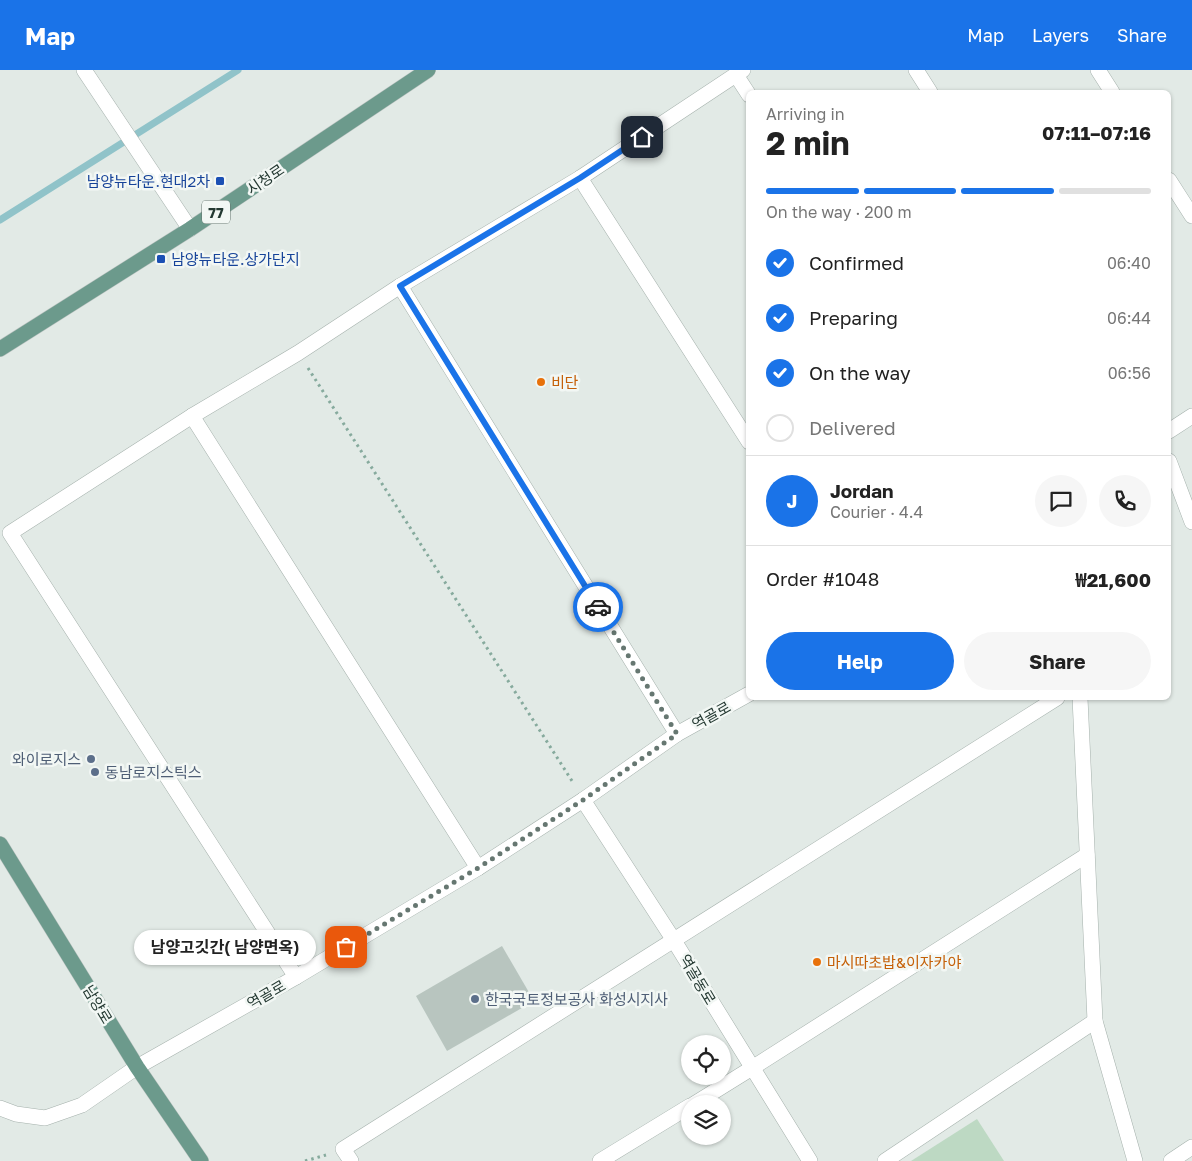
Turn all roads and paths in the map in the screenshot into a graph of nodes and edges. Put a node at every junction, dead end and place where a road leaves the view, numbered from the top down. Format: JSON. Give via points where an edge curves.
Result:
{"nodes":[{"id":1,"x":84,"y":70,"type":"edge"},
{"id":2,"x":428,"y":70,"type":"edge"},
{"id":3,"x":916,"y":70,"type":"edge"},
{"id":4,"x":1098,"y":70,"type":"edge"},
{"id":5,"x":739,"y":72,"type":"edge"},
{"id":6,"x":747,"y":90,"type":"edge"},
{"id":7,"x":929,"y":90,"type":"edge"},
{"id":8,"x":1111,"y":90,"type":"edge"},
{"id":9,"x":580,"y":178,"type":"junction"},
{"id":10,"x":1171,"y":183,"type":"edge"},
{"id":11,"x":1192,"y":216,"type":"edge"},
{"id":12,"x":190,"y":229,"type":"junction"},
{"id":13,"x":400,"y":286,"type":"junction"},
{"id":14,"x":0,"y":349,"type":"edge"},
{"id":15,"x":298,"y":353,"type":"junction"},
{"id":16,"x":192,"y":416,"type":"junction"},
{"id":17,"x":1192,"y":416,"type":"edge"},
{"id":18,"x":1171,"y":430,"type":"edge"},
{"id":19,"x":746,"y":437,"type":"edge"},
{"id":20,"x":1171,"y":466,"type":"edge"},
{"id":21,"x":1192,"y":522,"type":"edge"},
{"id":22,"x":746,"y":696,"type":"edge"},
{"id":23,"x":1054,"y":700,"type":"edge"},
{"id":24,"x":1080,"y":700,"type":"edge"},
{"id":25,"x":677,"y":734,"type":"junction"},
{"id":26,"x":583,"y":800,"type":"junction"},
{"id":27,"x":0,"y":844,"type":"edge"},
{"id":28,"x":1087,"y":855,"type":"junction"},
{"id":29,"x":478,"y":868,"type":"junction"},
{"id":30,"x":673,"y":940,"type":"junction"},
{"id":31,"x":296,"y":977,"type":"junction"},
{"id":32,"x":1095,"y":1021,"type":"junction"},
{"id":33,"x":137,"y":1067,"type":"junction"},
{"id":34,"x":752,"y":1068,"type":"junction"},
{"id":35,"x":708,"y":1095,"type":"edge"},
{"id":36,"x":0,"y":1108,"type":"edge"},
{"id":37,"x":681,"y":1112,"type":"edge"},
{"id":38,"x":1192,"y":1147,"type":"edge"},
{"id":39,"x":201,"y":1161,"type":"edge"},
{"id":40,"x":350,"y":1161,"type":"edge"},
{"id":41,"x":600,"y":1161,"type":"edge"},
{"id":42,"x":810,"y":1161,"type":"edge"},
{"id":43,"x":885,"y":1161,"type":"edge"},
{"id":44,"x":1135,"y":1161,"type":"edge"},
{"id":45,"x":1170,"y":1161,"type":"edge"}],
"edges":[{"from":1,"to":12,"type":"street"},
{"from":2,"to":12,"type":"main road","name":"시청로","number":"77"},
{"from":3,"to":7,"type":"street"},
{"from":4,"to":8,"type":"street"},
{"from":5,"to":6,"type":"street"},
{"from":5,"to":9,"type":"street"},
{"from":9,"to":13,"type":"street"},
{"from":9,"to":19,"type":"street"},
{"from":10,"to":11,"type":"street"},
{"from":12,"to":14,"type":"main road","name":"시청로","number":"77"},
{"from":13,"to":15,"type":"street"},
{"from":13,"to":25,"type":"street"},
{"from":15,"to":16,"type":"street"},
{"from":15,"to":26,"type":"path"},
{"from":16,"to":29,"type":"street"},
{"from":16,"to":31,"type":"street","via":[[10,533]]},
{"from":17,"to":18,"type":"street"},
{"from":20,"to":21,"type":"street"},
{"from":22,"to":25,"type":"street","name":"역골로"},
{"from":23,"to":30,"type":"street"},
{"from":24,"to":28,"type":"street"},
{"from":25,"to":26,"type":"street","name":"역골로"},
{"from":26,"to":29,"type":"street","name":"역골로"},
{"from":26,"to":30,"type":"street","name":"역골동로"},
{"from":27,"to":33,"type":"main road","name":"남양로"},
{"from":28,"to":32,"type":"street"},
{"from":28,"to":34,"type":"street"},
{"from":29,"to":31,"type":"street","name":"역골로"},
{"from":30,"to":34,"type":"street","name":"역골동로"},
{"from":30,"to":40,"type":"street","via":[[343,1149]]},
{"from":31,"to":33,"type":"street","name":"역골로"},
{"from":32,"to":43,"type":"street"},
{"from":32,"to":44,"type":"street"},
{"from":33,"to":36,"type":"street","name":"역골로","via":[[82,1105],[45,1118]]},
{"from":33,"to":39,"type":"main road","name":"남양로"},
{"from":34,"to":35,"type":"street"},
{"from":34,"to":42,"type":"street","name":"역골동로"},
{"from":37,"to":41,"type":"street"},
{"from":38,"to":45,"type":"street"}]}
